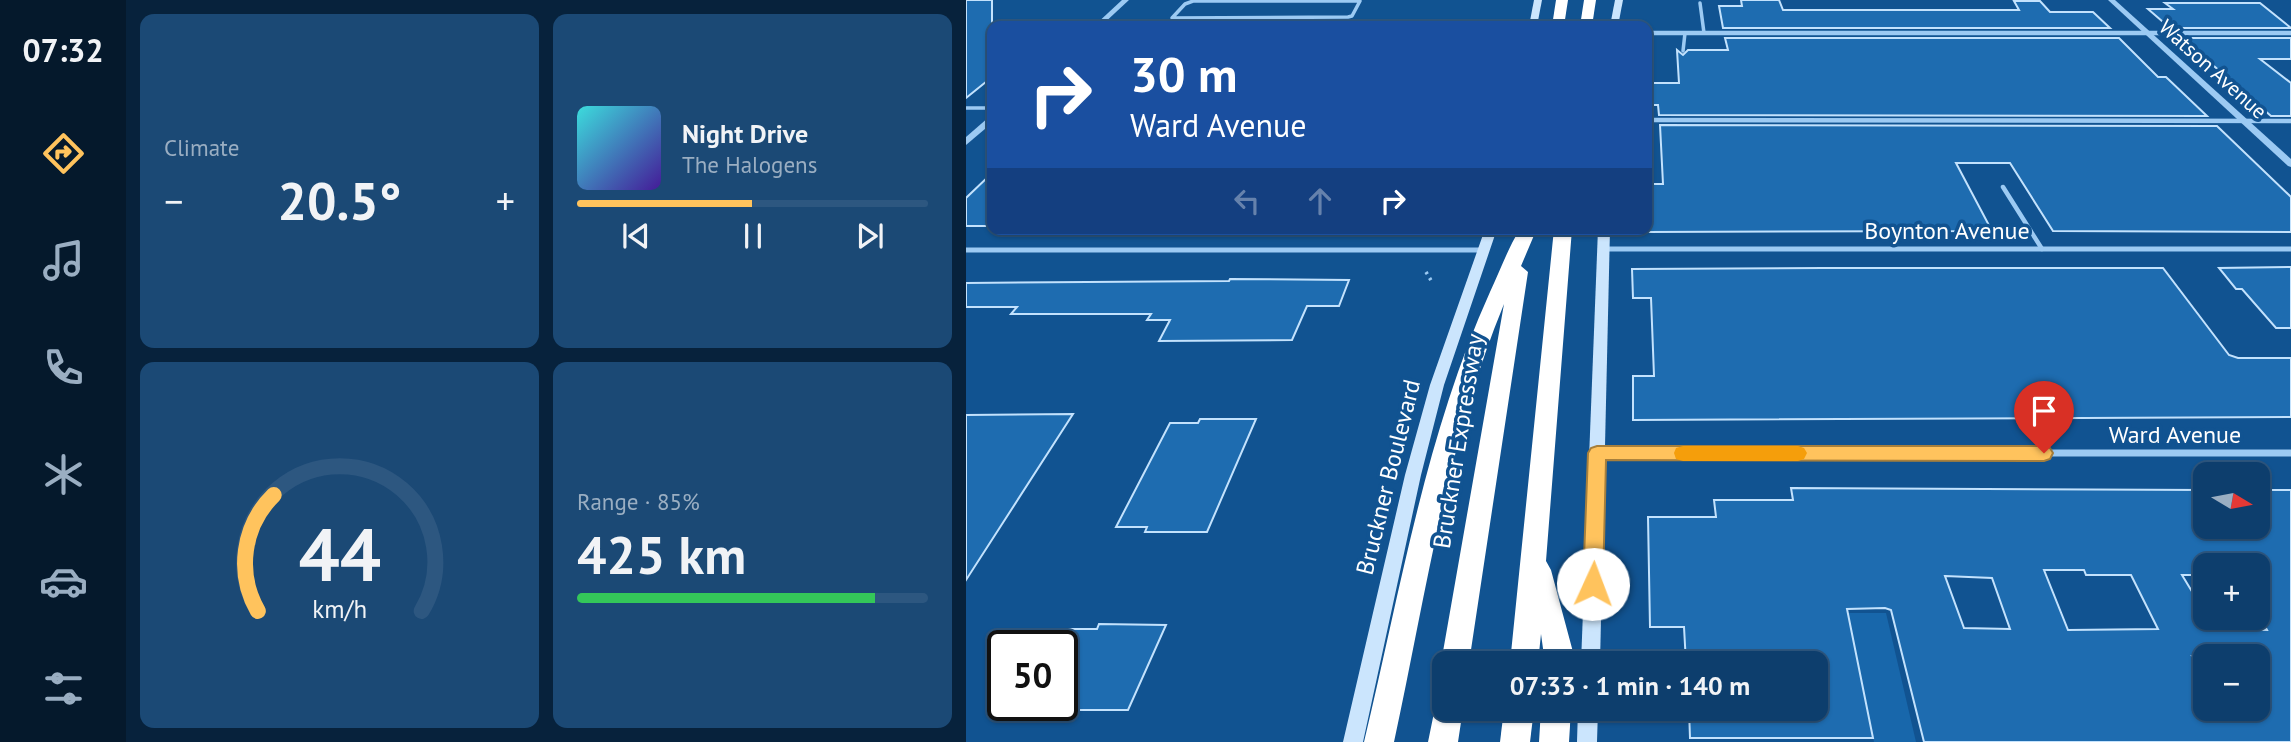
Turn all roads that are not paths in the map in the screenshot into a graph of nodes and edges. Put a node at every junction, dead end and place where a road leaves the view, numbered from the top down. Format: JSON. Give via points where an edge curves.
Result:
{"nodes":[{"id":1,"x":1126,"y":0,"type":"edge"},
{"id":2,"x":1538,"y":0,"type":"edge"},
{"id":3,"x":1562,"y":0,"type":"edge"},
{"id":4,"x":1619,"y":0,"type":"edge"},
{"id":5,"x":2111,"y":0,"type":"edge"},
{"id":6,"x":1360,"y":1,"type":"edge"},
{"id":7,"x":1590,"y":1,"type":"edge"},
{"id":8,"x":1700,"y":3,"type":"dead end"},
{"id":9,"x":1103,"y":21,"type":"edge"},
{"id":10,"x":1534,"y":21,"type":"edge"},
{"id":11,"x":1559,"y":21,"type":"edge"},
{"id":12,"x":1587,"y":21,"type":"edge"},
{"id":13,"x":1615,"y":21,"type":"edge"},
{"id":14,"x":1652,"y":33,"type":"edge"},
{"id":15,"x":1685,"y":33,"type":"junction"},
{"id":16,"x":1704,"y":33,"type":"junction"},
{"id":17,"x":2148,"y":33,"type":"junction"},
{"id":18,"x":2291,"y":33,"type":"edge"},
{"id":19,"x":1683,"y":51,"type":"dead end"},
{"id":20,"x":966,"y":108,"type":"edge"},
{"id":21,"x":987,"y":108,"type":"edge"},
{"id":22,"x":1652,"y":120,"type":"edge"},
{"id":23,"x":2244,"y":121,"type":"junction"},
{"id":24,"x":2291,"y":121,"type":"edge"},
{"id":25,"x":987,"y":124,"type":"edge"},
{"id":26,"x":966,"y":142,"type":"edge"},
{"id":27,"x":2291,"y":164,"type":"edge"},
{"id":28,"x":2003,"y":187,"type":"dead end"},
{"id":29,"x":1489,"y":235,"type":"edge"},
{"id":30,"x":1525,"y":235,"type":"edge"},
{"id":31,"x":1526,"y":235,"type":"edge"},
{"id":32,"x":1562,"y":235,"type":"edge"},
{"id":33,"x":1604,"y":235,"type":"edge"},
{"id":34,"x":1603,"y":249,"type":"junction"},
{"id":35,"x":2042,"y":249,"type":"junction"},
{"id":36,"x":2291,"y":249,"type":"edge"},
{"id":37,"x":966,"y":250,"type":"edge"},
{"id":38,"x":1484,"y":250,"type":"junction"},
{"id":39,"x":1597,"y":453,"type":"junction"},
{"id":40,"x":2291,"y":453,"type":"edge"},
{"id":41,"x":1535,"y":558,"type":"junction"},
{"id":42,"x":1457,"y":651,"type":"edge"},
{"id":43,"x":1525,"y":651,"type":"edge"},
{"id":44,"x":1559,"y":651,"type":"edge"},
{"id":45,"x":1590,"y":651,"type":"edge"},
{"id":46,"x":1446,"y":721,"type":"edge"},
{"id":47,"x":1518,"y":721,"type":"edge"},
{"id":48,"x":1555,"y":721,"type":"edge"},
{"id":49,"x":1588,"y":721,"type":"edge"},
{"id":50,"x":1353,"y":742,"type":"edge"},
{"id":51,"x":1379,"y":742,"type":"edge"},
{"id":52,"x":1443,"y":742,"type":"edge"},
{"id":53,"x":1515,"y":742,"type":"edge"},
{"id":54,"x":1554,"y":742,"type":"edge"},
{"id":55,"x":1587,"y":742,"type":"edge"}],
"edges":[{"from":1,"to":9,"type":"street"},
{"from":2,"to":10,"type":"main road"},
{"from":3,"to":11,"type":"highway"},
{"from":4,"to":13,"type":"main road"},
{"from":5,"to":17,"type":"street","name":"Watson Avenue"},
{"from":6,"to":6,"type":"lane","via":[[1193,1],[1172,17],[1350,17]]},
{"from":7,"to":12,"type":"highway"},
{"from":8,"to":16,"type":"lane"},
{"from":14,"to":15,"type":"street"},
{"from":15,"to":16,"type":"street"},
{"from":15,"to":19,"type":"lane"},
{"from":16,"to":17,"type":"street"},
{"from":17,"to":18,"type":"street"},
{"from":17,"to":23,"type":"street","name":"Watson Avenue"},
{"from":20,"to":21,"type":"lane"},
{"from":22,"to":23,"type":"street"},
{"from":23,"to":24,"type":"street"},
{"from":23,"to":27,"type":"street","name":"Watson Avenue"},
{"from":25,"to":26,"type":"street"},
{"from":28,"to":35,"type":"lane"},
{"from":29,"to":38,"type":"main road","name":"Bruckner Boulevard"},
{"from":30,"to":51,"type":"highway","via":[[1480,339],[1465,389]]},
{"from":31,"to":42,"type":"highway","name":"Bruckner Expressway"},
{"from":32,"to":41,"type":"highway"},
{"from":33,"to":34,"type":"main road"},
{"from":34,"to":35,"type":"street","name":"Boynton Avenue"},
{"from":34,"to":39,"type":"main road"},
{"from":35,"to":36,"type":"street","name":"Boynton Avenue"},
{"from":37,"to":38,"type":"street"},
{"from":38,"to":50,"type":"main road","name":"Bruckner Boulevard","via":[[1431,407]]},
{"from":39,"to":40,"type":"street","name":"Ward Avenue"},
{"from":39,"to":45,"type":"main road"},
{"from":41,"to":43,"type":"highway"},
{"from":41,"to":44,"type":"highway"},
{"from":46,"to":52,"type":"highway"},
{"from":47,"to":53,"type":"highway"},
{"from":48,"to":54,"type":"highway"},
{"from":49,"to":55,"type":"main road"}]}
